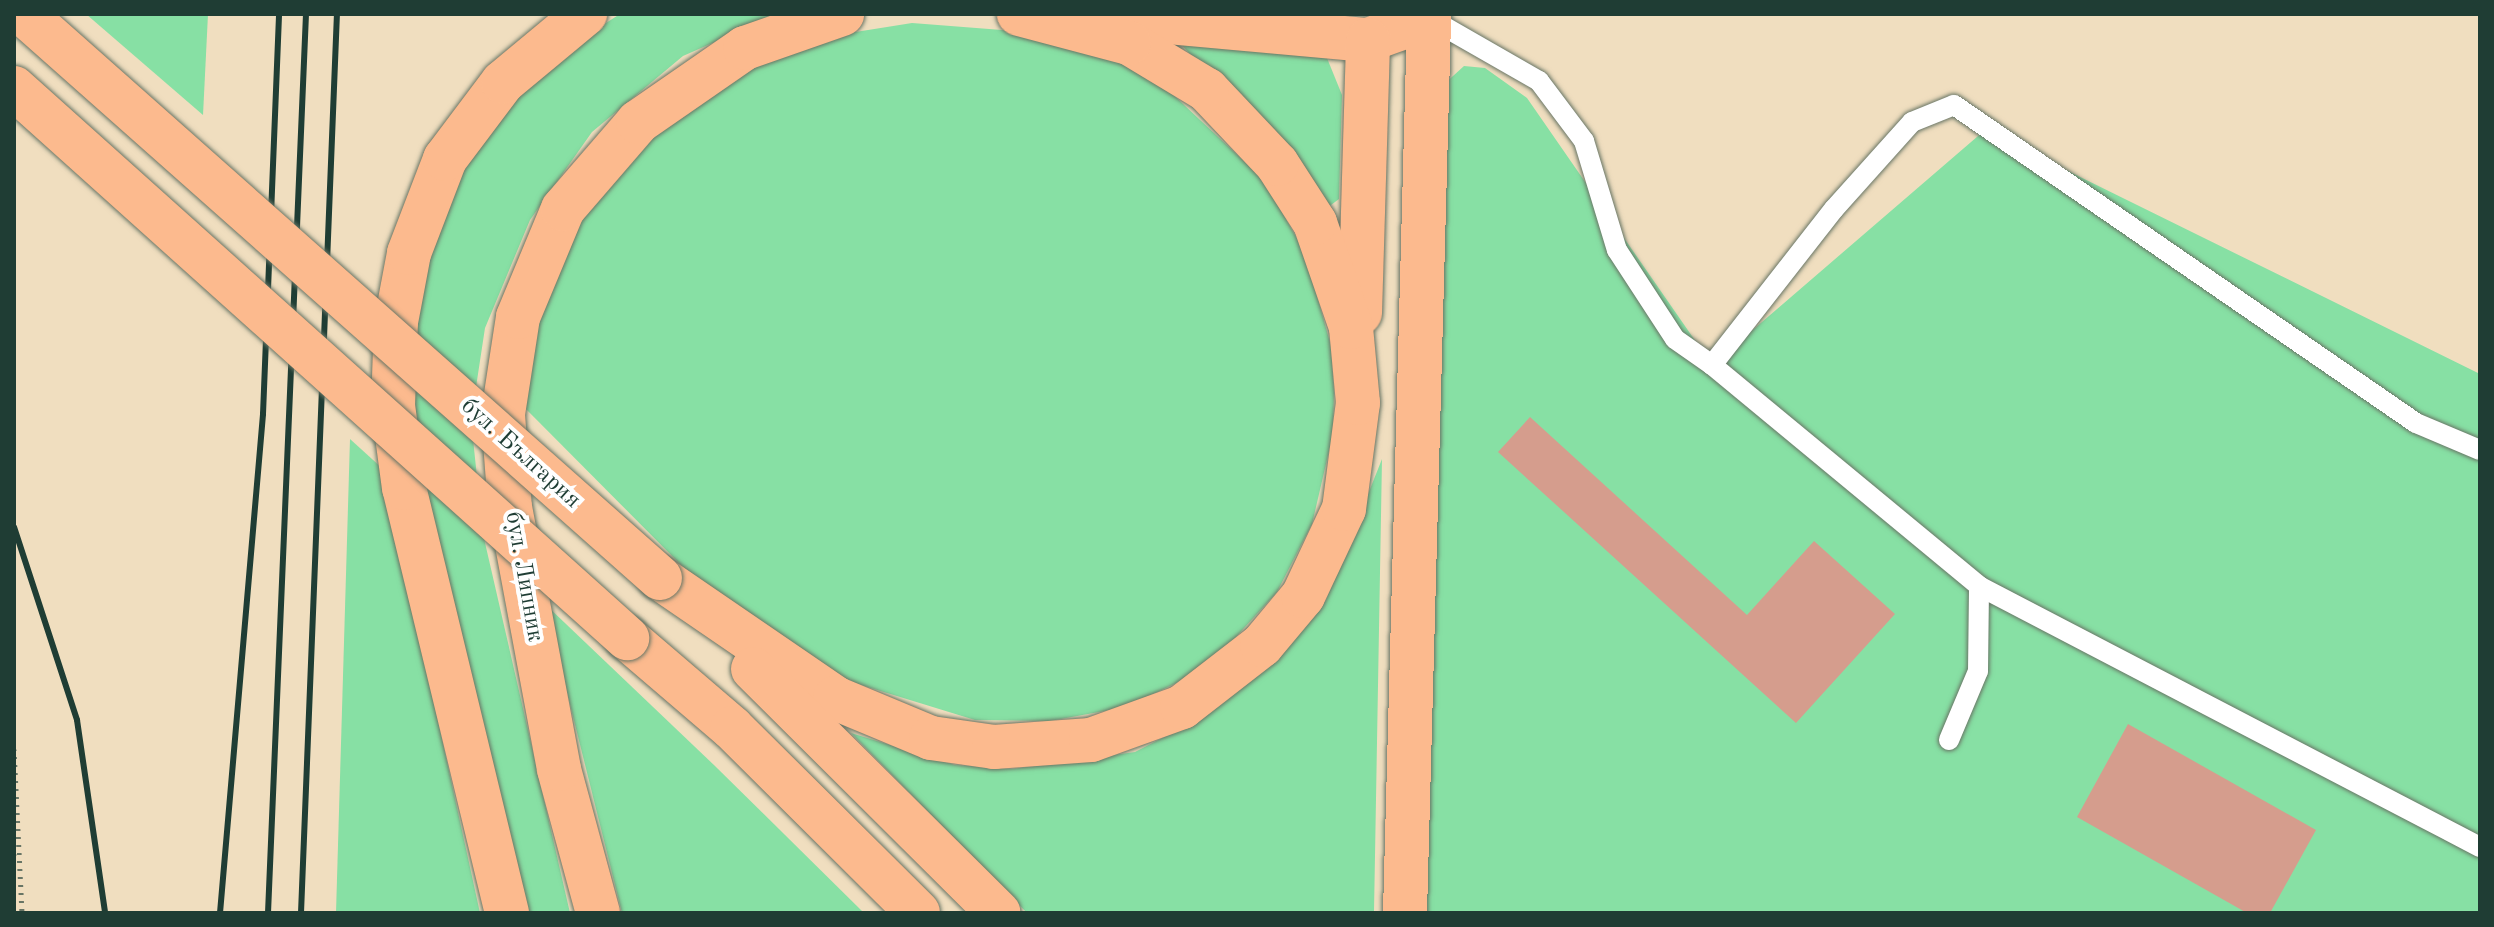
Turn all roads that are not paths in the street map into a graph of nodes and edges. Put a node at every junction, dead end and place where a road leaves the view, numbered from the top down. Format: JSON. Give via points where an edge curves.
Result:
{"nodes":[{"id":1,"x":24,"y":14,"type":"edge"},
{"id":2,"x":585,"y":14,"type":"edge"},
{"id":3,"x":842,"y":14,"type":"edge"},
{"id":4,"x":1019,"y":14,"type":"edge"},
{"id":5,"x":1080,"y":14,"type":"edge"},
{"id":6,"x":1426,"y":16,"type":"edge"},
{"id":7,"x":1368,"y":40,"type":"junction"},
{"id":8,"x":14,"y":88,"type":"edge"},
{"id":9,"x":1358,"y":361,"type":"junction"},
{"id":10,"x":1712,"y":365,"type":"junction"},
{"id":11,"x":2480,"y":450,"type":"edge"},
{"id":12,"x":660,"y":578,"type":"junction"},
{"id":13,"x":1979,"y":586,"type":"junction"},
{"id":14,"x":1949,"y":740,"type":"dead end"},
{"id":15,"x":2480,"y":847,"type":"edge"},
{"id":16,"x":507,"y":913,"type":"edge"},
{"id":17,"x":598,"y":913,"type":"edge"},
{"id":18,"x":918,"y":913,"type":"edge"},
{"id":19,"x":999,"y":913,"type":"edge"},
{"id":20,"x":1405,"y":913,"type":"edge"}],
"edges":[{"from":1,"to":12,"type":"main road","name":"бул. България","bridge":true},
{"from":2,"to":16,"type":"main road","via":[[503,82],[451,149],[420,216],[396,322],[393,406],[402,475]]},
{"from":3,"to":17,"type":"main road","name":"бул. Липник","via":[[732,54],[638,122],[563,209],[518,317],[503,414],[510,508],[559,769]]},
{"from":4,"to":9,"type":"main road","via":[[1157,56],[1233,114],[1315,223]]},
{"from":5,"to":7,"type":"main road"},
{"from":6,"to":7,"type":"main road"},
{"from":6,"to":10,"type":"lane","via":[[1539,81],[1584,141],[1617,250],[1675,339]]},
{"from":6,"to":20,"type":"main road"},
{"from":7,"to":9,"type":"main road"},
{"from":8,"to":18,"type":"main road","bridge":true,"via":[[732,728]]},
{"from":9,"to":12,"type":"main road","via":[[1344,509],[1303,596],[1270,638],[1212,687],[1120,732],[1061,745],[994,747],[906,730],[811,685]]},
{"from":10,"to":11,"type":"lane","via":[[1912,122],[1954,105],[2416,423]]},
{"from":10,"to":13,"type":"lane"},
{"from":12,"to":19,"type":"main road","name":"бул. България"},
{"from":13,"to":14,"type":"lane","via":[[1978,671]]},
{"from":13,"to":15,"type":"lane"}]}
